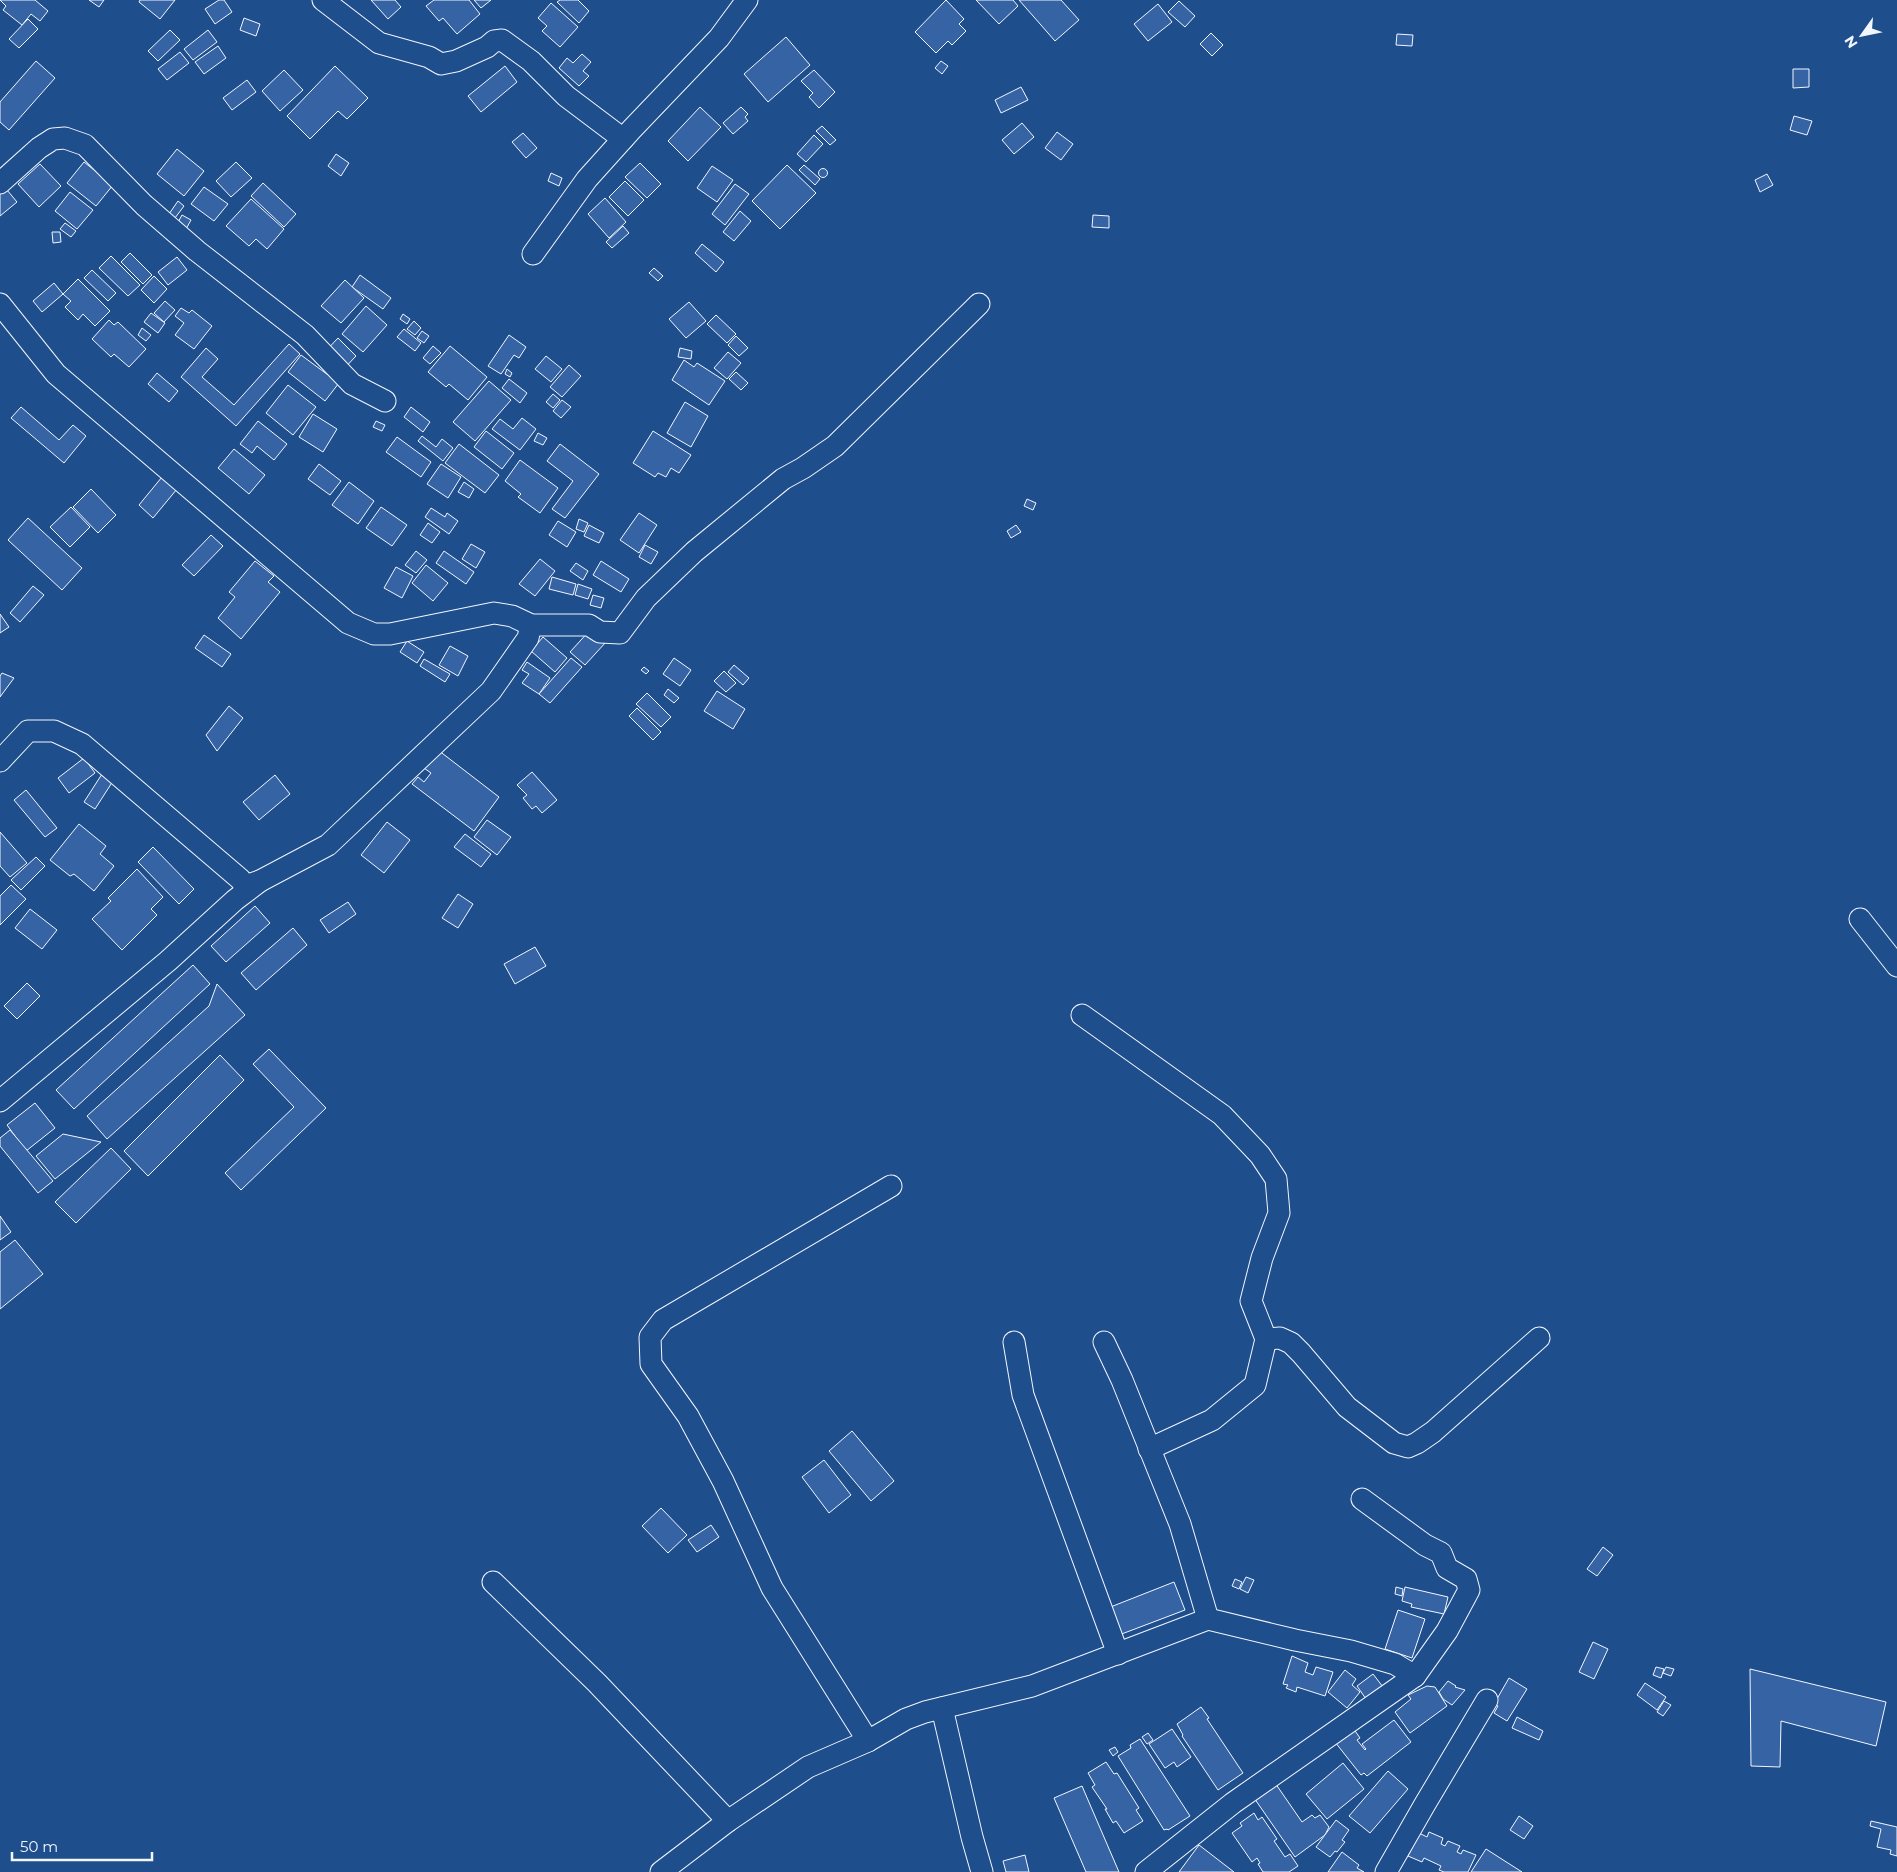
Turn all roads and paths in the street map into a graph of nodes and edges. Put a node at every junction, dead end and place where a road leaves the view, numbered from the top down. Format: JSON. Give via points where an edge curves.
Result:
{"nodes":[{"id":1,"x":323,"y":0,"type":"edge"},
{"id":2,"x":747,"y":0,"type":"edge"},
{"id":3,"x":623,"y":139,"type":"junction"},
{"id":4,"x":0,"y":182,"type":"edge"},
{"id":5,"x":533,"y":254,"type":"dead end"},
{"id":6,"x":0,"y":304,"type":"edge"},
{"id":7,"x":979,"y":304,"type":"dead end"},
{"id":8,"x":385,"y":401,"type":"dead end"},
{"id":9,"x":531,"y":625,"type":"junction"},
{"id":10,"x":0,"y":761,"type":"edge"},
{"id":11,"x":260,"y":881,"type":"junction"},
{"id":12,"x":1860,"y":919,"type":"dead end"},
{"id":13,"x":1897,"y":966,"type":"edge"},
{"id":14,"x":1082,"y":1015,"type":"dead end"},
{"id":15,"x":0,"y":1101,"type":"edge"},
{"id":16,"x":891,"y":1186,"type":"dead end"},
{"id":17,"x":1539,"y":1338,"type":"dead end"},
{"id":18,"x":1266,"y":1339,"type":"junction"},
{"id":19,"x":1014,"y":1342,"type":"dead end"},
{"id":20,"x":1104,"y":1342,"type":"dead end"},
{"id":21,"x":1149,"y":1449,"type":"junction"},
{"id":22,"x":1362,"y":1499,"type":"dead end"},
{"id":23,"x":493,"y":1582,"type":"dead end"},
{"id":24,"x":1208,"y":1619,"type":"junction"},
{"id":25,"x":1118,"y":1654,"type":"junction"},
{"id":26,"x":1416,"y":1676,"type":"junction"},
{"id":27,"x":1487,"y":1700,"type":"dead end"},
{"id":28,"x":942,"y":1708,"type":"junction"},
{"id":29,"x":868,"y":1741,"type":"junction"},
{"id":30,"x":728,"y":1821,"type":"junction"},
{"id":31,"x":661,"y":1872,"type":"edge"},
{"id":32,"x":982,"y":1872,"type":"edge"},
{"id":33,"x":1146,"y":1872,"type":"edge"},
{"id":34,"x":1386,"y":1872,"type":"edge"}],
"edges":[{"from":1,"to":3,"type":"street","via":[[379,43],[429,57],[442,64],[502,40],[531,61],[566,96]]},
{"from":2,"to":3,"type":"street","via":[[719,38]]},
{"from":3,"to":5,"type":"street","via":[[587,179]]},
{"from":4,"to":8,"type":"street","via":[[53,139],[66,138],[85,145],[144,206],[305,335],[352,384]]},
{"from":6,"to":9,"type":"street","via":[[56,374],[348,623],[374,634],[390,634],[494,613],[512,616]]},
{"from":7,"to":9,"type":"street","via":[[834,446],[783,479],[694,552],[646,598],[620,633],[600,632],[589,625]]},
{"from":9,"to":11,"type":"street","via":[[528,638],[491,692],[328,845]]},
{"from":10,"to":11,"type":"street","via":[[28,731],[54,730],[82,744],[245,886]]},
{"from":11,"to":15,"type":"street"},
{"from":12,"to":13,"type":"street"},
{"from":14,"to":18,"type":"street","via":[[1222,1115],[1260,1155],[1276,1179],[1279,1213],[1262,1258],[1251,1301]]},
{"from":16,"to":29,"type":"street","via":[[663,1320],[650,1337],[651,1364],[688,1416],[723,1481],[772,1588]]},
{"from":17,"to":18,"type":"street","via":[[1433,1432],[1408,1447],[1394,1443],[1347,1406],[1291,1343],[1280,1338]]},
{"from":18,"to":21,"type":"street","via":[[1254,1385],[1212,1420]]},
{"from":19,"to":25,"type":"street","via":[[1023,1395]]},
{"from":20,"to":21,"type":"street"},
{"from":21,"to":24,"type":"street","via":[[1180,1524]]},
{"from":22,"to":26,"type":"street","via":[[1440,1553],[1447,1568],[1466,1579],[1469,1590],[1447,1632]]},
{"from":23,"to":30,"type":"street","via":[[597,1683]]},
{"from":24,"to":25,"type":"street"},
{"from":24,"to":26,"type":"street","via":[[1351,1651],[1395,1664]]},
{"from":25,"to":28,"type":"street","via":[[1032,1686]]},
{"from":26,"to":33,"type":"street","via":[[1233,1803]]},
{"from":27,"to":34,"type":"street"},
{"from":28,"to":29,"type":"street","via":[[906,1719]]},
{"from":28,"to":32,"type":"street"},
{"from":29,"to":30,"type":"street","via":[[808,1767]]},
{"from":30,"to":31,"type":"street"}]}
